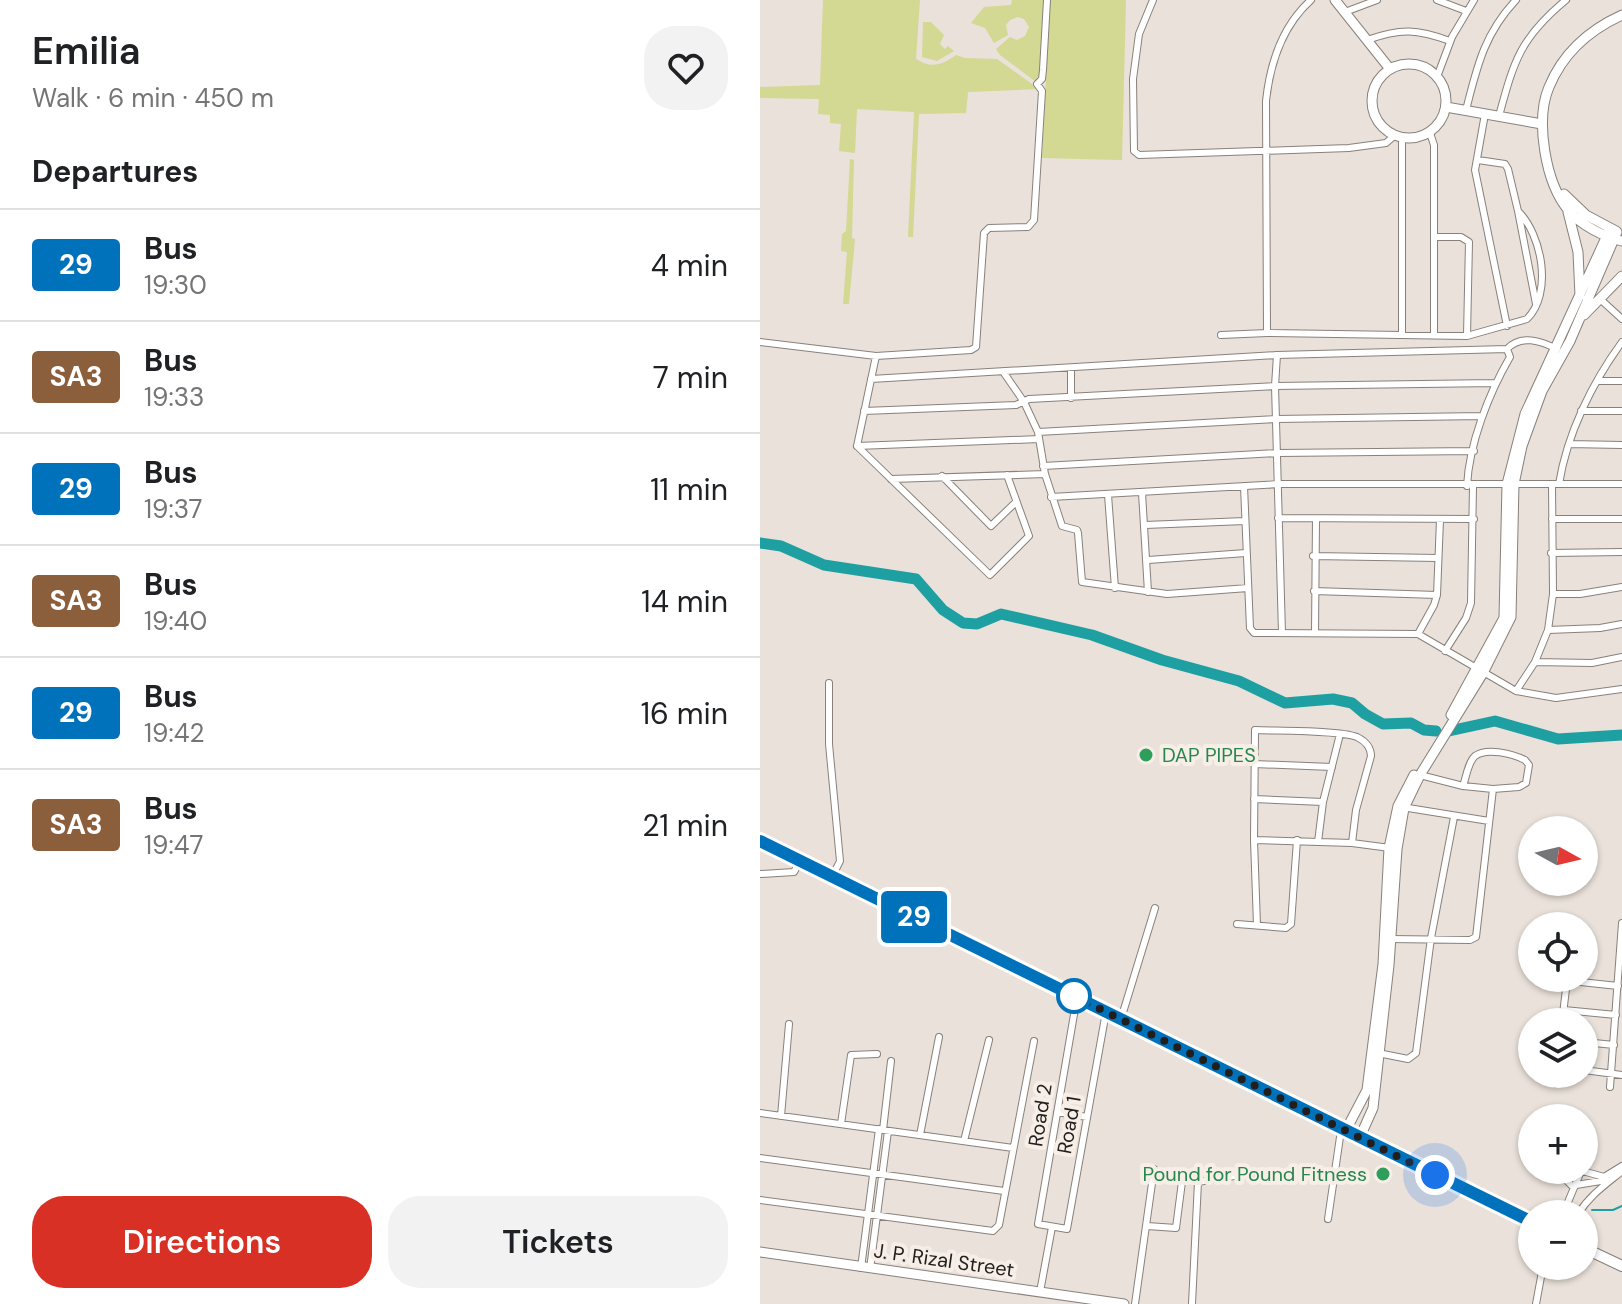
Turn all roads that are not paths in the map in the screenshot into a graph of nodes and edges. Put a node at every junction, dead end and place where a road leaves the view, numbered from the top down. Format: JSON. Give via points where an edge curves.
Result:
{"nodes":[{"id":1,"x":1047,"y":0,"type":"edge"},
{"id":2,"x":1153,"y":0,"type":"edge"},
{"id":3,"x":1311,"y":0,"type":"edge"},
{"id":4,"x":1335,"y":0,"type":"edge"},
{"id":5,"x":1377,"y":0,"type":"edge"},
{"id":6,"x":1437,"y":0,"type":"edge"},
{"id":7,"x":1474,"y":0,"type":"edge"},
{"id":8,"x":1516,"y":0,"type":"edge"},
{"id":9,"x":1566,"y":0,"type":"edge"},
{"id":10,"x":1466,"y":11,"type":"junction"},
{"id":11,"x":1345,"y":12,"type":"junction"},
{"id":12,"x":1622,"y":15,"type":"edge"},
{"id":13,"x":1367,"y":40,"type":"junction"},
{"id":14,"x":1450,"y":41,"type":"junction"},
{"id":15,"x":1390,"y":69,"type":"junction"},
{"id":16,"x":1437,"y":77,"type":"junction"},
{"id":17,"x":1446,"y":107,"type":"junction"},
{"id":18,"x":1466,"y":110,"type":"junction"},
{"id":19,"x":1485,"y":114,"type":"junction"},
{"id":20,"x":1499,"y":116,"type":"junction"},
{"id":21,"x":1542,"y":124,"type":"junction"},
{"id":22,"x":1430,"y":133,"type":"junction"},
{"id":23,"x":1398,"y":137,"type":"junction"},
{"id":24,"x":1268,"y":151,"type":"junction"},
{"id":25,"x":1478,"y":160,"type":"junction"},
{"id":26,"x":1556,"y":185,"type":"junction"},
{"id":27,"x":1567,"y":209,"type":"junction"},
{"id":28,"x":1518,"y":211,"type":"junction"},
{"id":29,"x":1616,"y":235,"type":"edge"},
{"id":30,"x":1434,"y":237,"type":"junction"},
{"id":31,"x":1622,"y":276,"type":"edge"},
{"id":32,"x":1599,"y":298,"type":"junction"},
{"id":33,"x":1580,"y":299,"type":"junction"},
{"id":34,"x":1536,"y":304,"type":"junction"},
{"id":35,"x":1622,"y":319,"type":"edge"},
{"id":36,"x":1579,"y":320,"type":"junction"},
{"id":37,"x":1507,"y":326,"type":"junction"},
{"id":38,"x":1267,"y":333,"type":"junction"},
{"id":39,"x":1371,"y":334,"type":"junction"},
{"id":40,"x":1402,"y":334,"type":"junction"},
{"id":41,"x":1434,"y":334,"type":"junction"},
{"id":42,"x":1221,"y":335,"type":"dead end"},
{"id":43,"x":1467,"y":336,"type":"junction"},
{"id":44,"x":760,"y":342,"type":"edge"},
{"id":45,"x":1622,"y":342,"type":"edge"},
{"id":46,"x":1507,"y":349,"type":"junction"},
{"id":47,"x":1557,"y":349,"type":"junction"},
{"id":48,"x":1619,"y":350,"type":"edge"},
{"id":49,"x":1371,"y":352,"type":"junction"},
{"id":50,"x":1277,"y":355,"type":"junction"},
{"id":51,"x":876,"y":356,"type":"junction"},
{"id":52,"x":1071,"y":369,"type":"junction"},
{"id":53,"x":1004,"y":373,"type":"junction"},
{"id":54,"x":871,"y":379,"type":"junction"},
{"id":55,"x":1598,"y":381,"type":"junction"},
{"id":56,"x":1622,"y":381,"type":"edge"},
{"id":57,"x":1495,"y":383,"type":"junction"},
{"id":58,"x":1275,"y":386,"type":"junction"},
{"id":59,"x":1071,"y":398,"type":"junction"},
{"id":60,"x":1024,"y":402,"type":"junction"},
{"id":61,"x":864,"y":411,"type":"junction"},
{"id":62,"x":1581,"y":411,"type":"junction"},
{"id":63,"x":1622,"y":411,"type":"edge"},
{"id":64,"x":1482,"y":416,"type":"junction"},
{"id":65,"x":1276,"y":419,"type":"junction"},
{"id":66,"x":1039,"y":435,"type":"junction"},
{"id":67,"x":1569,"y":444,"type":"junction"},
{"id":68,"x":1622,"y":445,"type":"edge"},
{"id":69,"x":857,"y":446,"type":"junction"},
{"id":70,"x":1474,"y":451,"type":"junction"},
{"id":71,"x":1278,"y":453,"type":"junction"},
{"id":72,"x":1044,"y":470,"type":"junction"},
{"id":73,"x":1007,"y":475,"type":"junction"},
{"id":74,"x":942,"y":476,"type":"junction"},
{"id":75,"x":891,"y":479,"type":"junction"},
{"id":76,"x":1279,"y":484,"type":"junction"},
{"id":77,"x":1511,"y":484,"type":"junction"},
{"id":78,"x":1555,"y":484,"type":"junction"},
{"id":79,"x":1622,"y":484,"type":"edge"},
{"id":80,"x":1244,"y":486,"type":"junction"},
{"id":81,"x":1470,"y":486,"type":"junction"},
{"id":82,"x":1142,"y":493,"type":"junction"},
{"id":83,"x":1108,"y":495,"type":"junction"},
{"id":84,"x":1051,"y":497,"type":"junction"},
{"id":85,"x":1016,"y":502,"type":"junction"},
{"id":86,"x":1278,"y":518,"type":"junction"},
{"id":87,"x":1316,"y":519,"type":"junction"},
{"id":88,"x":1474,"y":519,"type":"junction"},
{"id":89,"x":1552,"y":519,"type":"junction"},
{"id":90,"x":1622,"y":519,"type":"edge"},
{"id":91,"x":1440,"y":520,"type":"junction"},
{"id":92,"x":1245,"y":521,"type":"junction"},
{"id":93,"x":1145,"y":525,"type":"junction"},
{"id":94,"x":1622,"y":552,"type":"edge"},
{"id":95,"x":1246,"y":553,"type":"junction"},
{"id":96,"x":1551,"y":553,"type":"junction"},
{"id":97,"x":1313,"y":556,"type":"junction"},
{"id":98,"x":1438,"y":558,"type":"junction"},
{"id":99,"x":1148,"y":560,"type":"junction"},
{"id":100,"x":1622,"y":587,"type":"edge"},
{"id":101,"x":1115,"y":588,"type":"junction"},
{"id":102,"x":1248,"y":588,"type":"junction"},
{"id":103,"x":1314,"y":591,"type":"junction"},
{"id":104,"x":1148,"y":592,"type":"junction"},
{"id":105,"x":1553,"y":594,"type":"junction"},
{"id":106,"x":1437,"y":595,"type":"junction"},
{"id":107,"x":1622,"y":624,"type":"edge"},
{"id":108,"x":1548,"y":630,"type":"junction"},
{"id":109,"x":1282,"y":633,"type":"junction"},
{"id":110,"x":1315,"y":633,"type":"junction"},
{"id":111,"x":1418,"y":634,"type":"junction"},
{"id":112,"x":1445,"y":651,"type":"junction"},
{"id":113,"x":1622,"y":657,"type":"edge"},
{"id":114,"x":1535,"y":662,"type":"junction"},
{"id":115,"x":1479,"y":671,"type":"junction"},
{"id":116,"x":829,"y":683,"type":"dead end"},
{"id":117,"x":1622,"y":689,"type":"edge"},
{"id":118,"x":1516,"y":691,"type":"junction"},
{"id":119,"x":1340,"y":734,"type":"junction"},
{"id":120,"x":1254,"y":764,"type":"junction"},
{"id":121,"x":1332,"y":767,"type":"junction"},
{"id":122,"x":1418,"y":775,"type":"junction"},
{"id":123,"x":1463,"y":786,"type":"junction"},
{"id":124,"x":1493,"y":789,"type":"junction"},
{"id":125,"x":1254,"y":799,"type":"junction"},
{"id":126,"x":1323,"y":802,"type":"junction"},
{"id":127,"x":1401,"y":807,"type":"junction"},
{"id":128,"x":1454,"y":817,"type":"junction"},
{"id":129,"x":1489,"y":821,"type":"junction"},
{"id":130,"x":1254,"y":840,"type":"junction"},
{"id":131,"x":1297,"y":840,"type":"junction"},
{"id":132,"x":760,"y":841,"type":"edge"},
{"id":133,"x":1318,"y":842,"type":"junction"},
{"id":134,"x":1352,"y":843,"type":"junction"},
{"id":135,"x":1393,"y":848,"type":"junction"},
{"id":136,"x":800,"y":861,"type":"junction"},
{"id":137,"x":760,"y":874,"type":"edge"},
{"id":138,"x":832,"y":877,"type":"junction"},
{"id":139,"x":1155,"y":908,"type":"dead end"},
{"id":140,"x":1237,"y":924,"type":"dead end"},
{"id":141,"x":1257,"y":925,"type":"junction"},
{"id":142,"x":1622,"y":925,"type":"edge"},
{"id":143,"x":1431,"y":938,"type":"junction"},
{"id":144,"x":1389,"y":939,"type":"junction"},
{"id":145,"x":1598,"y":984,"type":"edge"},
{"id":146,"x":1618,"y":986,"type":"junction"},
{"id":147,"x":1077,"y":997,"type":"junction"},
{"id":148,"x":1106,"y":1012,"type":"junction"},
{"id":149,"x":1598,"y":1013,"type":"edge"},
{"id":150,"x":1616,"y":1015,"type":"junction"},
{"id":151,"x":1121,"y":1019,"type":"junction"},
{"id":152,"x":789,"y":1024,"type":"dead end"},
{"id":153,"x":939,"y":1037,"type":"dead end"},
{"id":154,"x":989,"y":1040,"type":"dead end"},
{"id":155,"x":1034,"y":1041,"type":"dead end"},
{"id":156,"x":1598,"y":1043,"type":"edge"},
{"id":157,"x":1614,"y":1045,"type":"junction"},
{"id":158,"x":1376,"y":1053,"type":"junction"},
{"id":159,"x":877,"y":1054,"type":"dead end"},
{"id":160,"x":891,"y":1061,"type":"dead end"},
{"id":161,"x":1598,"y":1072,"type":"edge"},
{"id":162,"x":1611,"y":1074,"type":"junction"},
{"id":163,"x":1622,"y":1075,"type":"edge"},
{"id":164,"x":1610,"y":1087,"type":"dead end"},
{"id":165,"x":1057,"y":1112,"type":"junction"},
{"id":166,"x":760,"y":1113,"type":"edge"},
{"id":167,"x":781,"y":1116,"type":"junction"},
{"id":168,"x":1087,"y":1117,"type":"junction"},
{"id":169,"x":841,"y":1124,"type":"junction"},
{"id":170,"x":883,"y":1130,"type":"junction"},
{"id":171,"x":1346,"y":1130,"type":"junction"},
{"id":172,"x":920,"y":1135,"type":"junction"},
{"id":173,"x":1360,"y":1137,"type":"junction"},
{"id":174,"x":964,"y":1141,"type":"junction"},
{"id":175,"x":1013,"y":1148,"type":"junction"},
{"id":176,"x":760,"y":1158,"type":"edge"},
{"id":177,"x":1154,"y":1169,"type":"dead end"},
{"id":178,"x":1622,"y":1169,"type":"edge"},
{"id":179,"x":873,"y":1173,"type":"junction"},
{"id":180,"x":1252,"y":1173,"type":"dead end"},
{"id":181,"x":882,"y":1174,"type":"junction"},
{"id":182,"x":1183,"y":1174,"type":"dead end"},
{"id":183,"x":1598,"y":1175,"type":"edge"},
{"id":184,"x":1607,"y":1180,"type":"junction"},
{"id":185,"x":1573,"y":1184,"type":"edge"},
{"id":186,"x":1575,"y":1186,"type":"junction"},
{"id":187,"x":1004,"y":1191,"type":"junction"},
{"id":188,"x":760,"y":1200,"type":"edge"},
{"id":189,"x":1568,"y":1200,"type":"edge"},
{"id":190,"x":1588,"y":1200,"type":"edge"},
{"id":191,"x":868,"y":1215,"type":"junction"},
{"id":192,"x":1518,"y":1215,"type":"edge"},
{"id":193,"x":877,"y":1216,"type":"junction"},
{"id":194,"x":1328,"y":1219,"type":"dead end"},
{"id":195,"x":1147,"y":1226,"type":"junction"},
{"id":196,"x":1052,"y":1227,"type":"junction"},
{"id":197,"x":760,"y":1252,"type":"edge"},
{"id":198,"x":1598,"y":1255,"type":"edge"},
{"id":199,"x":1622,"y":1266,"type":"edge"},
{"id":200,"x":866,"y":1268,"type":"junction"},
{"id":201,"x":1540,"y":1280,"type":"edge"},
{"id":202,"x":1040,"y":1292,"type":"junction"},
{"id":203,"x":1124,"y":1304,"type":"edge"},
{"id":204,"x":1135,"y":1304,"type":"edge"},
{"id":205,"x":1192,"y":1304,"type":"edge"},
{"id":206,"x":1536,"y":1304,"type":"edge"}],
"edges":[{"from":1,"to":51,"type":"street","via":[[1042,79],[1037,84],[1042,91],[1032,224],[984,233],[976,347]]},
{"from":2,"to":24,"type":"street","via":[[1139,34],[1133,79],[1134,151]]},
{"from":3,"to":24,"type":"street","via":[[1289,27],[1269,76]]},
{"from":4,"to":11,"type":"street"},
{"from":5,"to":11,"type":"street"},
{"from":6,"to":10,"type":"street"},
{"from":7,"to":10,"type":"street"},
{"from":8,"to":18,"type":"street","via":[[1481,53]]},
{"from":9,"to":20,"type":"street","via":[[1533,31],[1513,63]]},
{"from":10,"to":14,"type":"street"},
{"from":11,"to":13,"type":"street"},
{"from":12,"to":21,"type":"street","via":[[1571,51],[1548,88]]},
{"from":13,"to":14,"type":"street","via":[[1407,30]]},
{"from":13,"to":15,"type":"street"},
{"from":14,"to":16,"type":"street"},
{"from":15,"to":16,"type":"street","via":[[1420,65]]},
{"from":15,"to":23,"type":"street","via":[[1375,86],[1372,109],[1384,130]]},
{"from":16,"to":17,"type":"street"},
{"from":17,"to":18,"type":"street"},
{"from":17,"to":22,"type":"street"},
{"from":18,"to":19,"type":"street"},
{"from":19,"to":20,"type":"street"},
{"from":19,"to":25,"type":"street"},
{"from":20,"to":21,"type":"street"},
{"from":21,"to":26,"type":"street"},
{"from":22,"to":23,"type":"street"},
{"from":22,"to":30,"type":"street"},
{"from":23,"to":24,"type":"street","via":[[1349,148]]},
{"from":23,"to":40,"type":"street"},
{"from":24,"to":38,"type":"street"},
{"from":25,"to":28,"type":"street","via":[[1505,164]]},
{"from":25,"to":37,"type":"street","via":[[1475,170]]},
{"from":26,"to":27,"type":"street"},
{"from":26,"to":29,"type":"street"},
{"from":27,"to":29,"type":"street"},
{"from":27,"to":33,"type":"street","via":[[1578,252]]},
{"from":28,"to":34,"type":"street"},
{"from":28,"to":34,"type":"street","via":[[1527,220],[1542,269]]},
{"from":29,"to":33,"type":"street"},
{"from":29,"to":36,"type":"street"},
{"from":30,"to":41,"type":"street"},
{"from":30,"to":43,"type":"street","via":[[1469,242]]},
{"from":31,"to":32,"type":"street"},
{"from":32,"to":35,"type":"street"},
{"from":32,"to":36,"type":"street"},
{"from":33,"to":47,"type":"street"},
{"from":34,"to":37,"type":"street","via":[[1527,319]]},
{"from":36,"to":77,"type":"street","via":[[1537,403]]},
{"from":37,"to":43,"type":"street"},
{"from":38,"to":39,"type":"street"},
{"from":38,"to":42,"type":"street"},
{"from":39,"to":40,"type":"street"},
{"from":39,"to":49,"type":"street"},
{"from":40,"to":41,"type":"street"},
{"from":41,"to":43,"type":"street"},
{"from":44,"to":51,"type":"street"},
{"from":45,"to":48,"type":"street"},
{"from":46,"to":47,"type":"street","via":[[1537,339]]},
{"from":46,"to":49,"type":"street"},
{"from":46,"to":57,"type":"street","via":[[1510,357]]},
{"from":47,"to":77,"type":"street","via":[[1525,414]]},
{"from":48,"to":55,"type":"street"},
{"from":49,"to":50,"type":"street"},
{"from":50,"to":52,"type":"street"},
{"from":50,"to":58,"type":"street"},
{"from":51,"to":54,"type":"street"},
{"from":52,"to":53,"type":"street"},
{"from":52,"to":59,"type":"street"},
{"from":53,"to":54,"type":"street"},
{"from":53,"to":60,"type":"street"},
{"from":54,"to":61,"type":"street"},
{"from":55,"to":56,"type":"street"},
{"from":55,"to":62,"type":"street"},
{"from":57,"to":58,"type":"street"},
{"from":57,"to":64,"type":"street"},
{"from":58,"to":59,"type":"street"},
{"from":58,"to":65,"type":"street"},
{"from":59,"to":60,"type":"street"},
{"from":60,"to":61,"type":"street"},
{"from":60,"to":66,"type":"street"},
{"from":61,"to":69,"type":"street"},
{"from":62,"to":63,"type":"street"},
{"from":62,"to":67,"type":"street"},
{"from":64,"to":65,"type":"street"},
{"from":64,"to":70,"type":"street"},
{"from":65,"to":66,"type":"street"},
{"from":65,"to":71,"type":"street"},
{"from":66,"to":69,"type":"street"},
{"from":66,"to":72,"type":"street"},
{"from":67,"to":68,"type":"street"},
{"from":67,"to":78,"type":"street"},
{"from":69,"to":75,"type":"street"},
{"from":70,"to":71,"type":"street"},
{"from":70,"to":81,"type":"street"},
{"from":71,"to":72,"type":"street"},
{"from":71,"to":76,"type":"street"},
{"from":72,"to":73,"type":"street"},
{"from":72,"to":84,"type":"street"},
{"from":73,"to":74,"type":"street"},
{"from":73,"to":85,"type":"street"},
{"from":74,"to":75,"type":"street"},
{"from":74,"to":85,"type":"street","via":[[991,526]]},
{"from":75,"to":85,"type":"street","via":[[990,575],[1029,536]]},
{"from":76,"to":80,"type":"street"},
{"from":76,"to":81,"type":"street"},
{"from":76,"to":86,"type":"street"},
{"from":77,"to":78,"type":"street"},
{"from":77,"to":81,"type":"street"},
{"from":77,"to":115,"type":"street","via":[[1505,609]]},
{"from":78,"to":79,"type":"street"},
{"from":78,"to":89,"type":"street"},
{"from":80,"to":82,"type":"street"},
{"from":80,"to":92,"type":"street"},
{"from":81,"to":88,"type":"street"},
{"from":82,"to":83,"type":"street"},
{"from":82,"to":93,"type":"street"},
{"from":83,"to":84,"type":"street"},
{"from":83,"to":101,"type":"street"},
{"from":84,"to":101,"type":"street","via":[[1063,528],[1078,533],[1082,582]]},
{"from":86,"to":87,"type":"street"},
{"from":86,"to":109,"type":"street"},
{"from":87,"to":91,"type":"street"},
{"from":87,"to":97,"type":"street"},
{"from":88,"to":91,"type":"street"},
{"from":88,"to":112,"type":"street","via":[[1471,603]]},
{"from":89,"to":90,"type":"street"},
{"from":89,"to":96,"type":"street"},
{"from":91,"to":98,"type":"street"},
{"from":92,"to":93,"type":"street"},
{"from":92,"to":95,"type":"street"},
{"from":93,"to":99,"type":"street"},
{"from":94,"to":96,"type":"street"},
{"from":95,"to":99,"type":"street"},
{"from":95,"to":102,"type":"street"},
{"from":96,"to":105,"type":"street"},
{"from":97,"to":98,"type":"street"},
{"from":97,"to":103,"type":"street"},
{"from":98,"to":106,"type":"street"},
{"from":99,"to":104,"type":"street"},
{"from":100,"to":105,"type":"street"},
{"from":101,"to":104,"type":"street"},
{"from":102,"to":104,"type":"street"},
{"from":102,"to":109,"type":"street","via":[[1250,628],[1254,633]]},
{"from":103,"to":106,"type":"street"},
{"from":103,"to":110,"type":"street"},
{"from":105,"to":108,"type":"street"},
{"from":106,"to":111,"type":"street"},
{"from":107,"to":108,"type":"street"},
{"from":108,"to":114,"type":"street"},
{"from":109,"to":110,"type":"street"},
{"from":110,"to":111,"type":"street"},
{"from":111,"to":112,"type":"street"},
{"from":112,"to":115,"type":"street"},
{"from":113,"to":114,"type":"street","via":[[1592,663]]},
{"from":114,"to":118,"type":"street"},
{"from":115,"to":118,"type":"street"},
{"from":115,"to":122,"type":"street"},
{"from":116,"to":138,"type":"street","via":[[840,861]]},
{"from":117,"to":118,"type":"street","via":[[1556,698]]},
{"from":119,"to":120,"type":"street","via":[[1255,730]]},
{"from":119,"to":121,"type":"street"},
{"from":119,"to":134,"type":"street","via":[[1355,736],[1371,750]]},
{"from":120,"to":121,"type":"street"},
{"from":120,"to":125,"type":"street"},
{"from":121,"to":126,"type":"street"},
{"from":122,"to":123,"type":"street"},
{"from":122,"to":127,"type":"street"},
{"from":123,"to":124,"type":"street"},
{"from":123,"to":124,"type":"street","via":[[1477,754],[1505,753],[1529,765],[1526,783]]},
{"from":124,"to":129,"type":"street"},
{"from":125,"to":126,"type":"street"},
{"from":125,"to":130,"type":"street"},
{"from":126,"to":133,"type":"street"},
{"from":127,"to":128,"type":"street"},
{"from":127,"to":135,"type":"street"},
{"from":128,"to":129,"type":"street"},
{"from":128,"to":143,"type":"street"},
{"from":129,"to":143,"type":"street","via":[[1476,937]]},
{"from":130,"to":131,"type":"street"},
{"from":130,"to":141,"type":"street"},
{"from":131,"to":133,"type":"street"},
{"from":131,"to":141,"type":"street","via":[[1291,924]]},
{"from":132,"to":136,"type":"main road"},
{"from":133,"to":134,"type":"street"},
{"from":134,"to":135,"type":"street"},
{"from":135,"to":144,"type":"street"},
{"from":136,"to":137,"type":"street","via":[[794,872]]},
{"from":136,"to":138,"type":"main road"},
{"from":138,"to":147,"type":"main road"},
{"from":139,"to":151,"type":"street"},
{"from":140,"to":141,"type":"street"},
{"from":142,"to":146,"type":"street"},
{"from":143,"to":144,"type":"street"},
{"from":143,"to":158,"type":"street","via":[[1416,1053],[1408,1059]]},
{"from":144,"to":158,"type":"street"},
{"from":145,"to":146,"type":"street"},
{"from":146,"to":150,"type":"street"},
{"from":147,"to":148,"type":"main road"},
{"from":147,"to":165,"type":"street","name":"Road 2"},
{"from":148,"to":151,"type":"main road"},
{"from":148,"to":168,"type":"street","name":"Road 1"},
{"from":149,"to":150,"type":"street"},
{"from":150,"to":157,"type":"street"},
{"from":151,"to":171,"type":"main road"},
{"from":152,"to":167,"type":"street"},
{"from":153,"to":172,"type":"street"},
{"from":154,"to":174,"type":"street"},
{"from":155,"to":175,"type":"street"},
{"from":156,"to":157,"type":"street"},
{"from":157,"to":162,"type":"street"},
{"from":158,"to":171,"type":"street","via":[[1367,1090]]},
{"from":158,"to":173,"type":"street","via":[[1373,1108]]},
{"from":159,"to":169,"type":"street","via":[[851,1055]]},
{"from":160,"to":170,"type":"street"},
{"from":161,"to":162,"type":"street"},
{"from":162,"to":163,"type":"street"},
{"from":162,"to":164,"type":"street"},
{"from":165,"to":168,"type":"street"},
{"from":165,"to":196,"type":"street","name":"Road 2","via":[[1038,1224]]},
{"from":166,"to":167,"type":"street"},
{"from":167,"to":169,"type":"street"},
{"from":168,"to":196,"type":"street","name":"Road 1","via":[[1067,1229]]},
{"from":169,"to":170,"type":"street"},
{"from":170,"to":172,"type":"street"},
{"from":170,"to":179,"type":"street"},
{"from":170,"to":181,"type":"street"},
{"from":171,"to":173,"type":"main road"},
{"from":171,"to":194,"type":"street","via":[[1340,1137]]},
{"from":172,"to":174,"type":"street"},
{"from":173,"to":192,"type":"main road"},
{"from":174,"to":175,"type":"street"},
{"from":175,"to":187,"type":"street"},
{"from":176,"to":179,"type":"street"},
{"from":177,"to":195,"type":"street"},
{"from":178,"to":183,"type":"street"},
{"from":178,"to":184,"type":"street"},
{"from":179,"to":181,"type":"street"},
{"from":179,"to":191,"type":"street"},
{"from":180,"to":205,"type":"street","via":[[1198,1182]]},
{"from":181,"to":187,"type":"street"},
{"from":181,"to":193,"type":"street"},
{"from":182,"to":195,"type":"street","via":[[1176,1228]]},
{"from":184,"to":186,"type":"street"},
{"from":184,"to":190,"type":"street"},
{"from":185,"to":186,"type":"street"},
{"from":186,"to":189,"type":"street"},
{"from":187,"to":193,"type":"street","via":[[999,1225],[988,1232]]},
{"from":188,"to":191,"type":"street"},
{"from":191,"to":193,"type":"street"},
{"from":191,"to":200,"type":"street"},
{"from":193,"to":200,"type":"street"},
{"from":195,"to":204,"type":"street"},
{"from":196,"to":202,"type":"street"},
{"from":197,"to":200,"type":"street","name":"J. P. Rizal Street"},
{"from":198,"to":199,"type":"main road"},
{"from":200,"to":202,"type":"street","name":"J. P. Rizal Street"},
{"from":201,"to":206,"type":"street"},
{"from":202,"to":203,"type":"street","name":"J. P. Rizal Street"}]}
